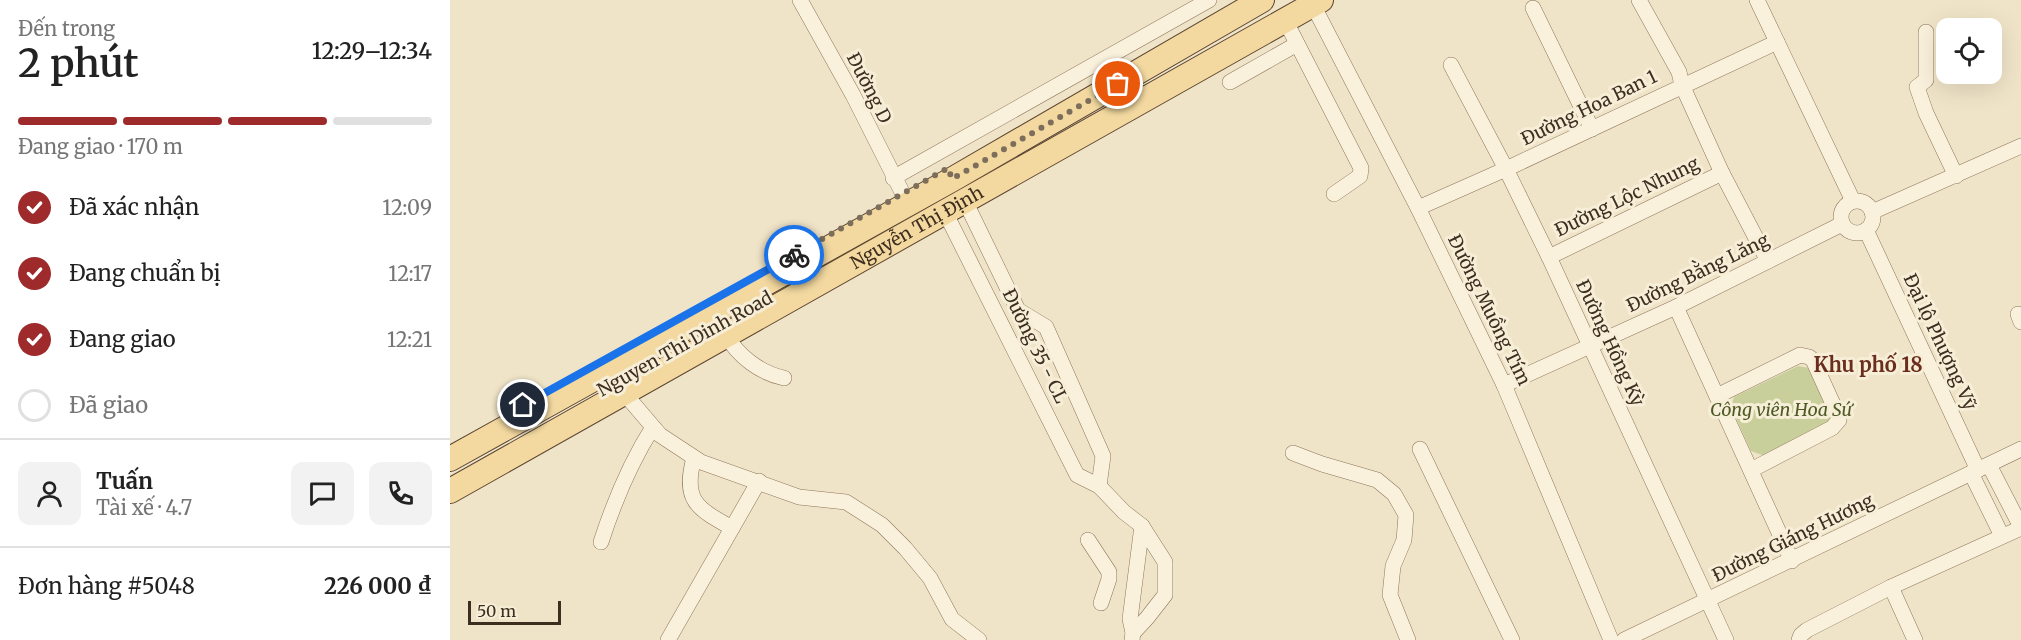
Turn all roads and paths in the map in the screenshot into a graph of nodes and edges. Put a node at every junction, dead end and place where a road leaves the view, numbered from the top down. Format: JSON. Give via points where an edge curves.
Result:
{"nodes":[{"id":1,"x":800,"y":0,"type":"edge"},
{"id":2,"x":1209,"y":0,"type":"edge"},
{"id":3,"x":1246,"y":0,"type":"edge"},
{"id":4,"x":1639,"y":0,"type":"edge"},
{"id":5,"x":1757,"y":0,"type":"edge"},
{"id":6,"x":1292,"y":4,"type":"edge"},
{"id":7,"x":1533,"y":8,"type":"dead end"},
{"id":8,"x":1926,"y":32,"type":"dead end"},
{"id":9,"x":1777,"y":42,"type":"junction"},
{"id":10,"x":1297,"y":44,"type":"junction"},
{"id":11,"x":1451,"y":65,"type":"dead end"},
{"id":12,"x":1230,"y":82,"type":"dead end"},
{"id":13,"x":1682,"y":85,"type":"junction"},
{"id":14,"x":1032,"y":111,"type":"junction"},
{"id":15,"x":1593,"y":129,"type":"junction"},
{"id":16,"x":2021,"y":146,"type":"edge"},
{"id":17,"x":1506,"y":169,"type":"junction"},
{"id":18,"x":1722,"y":173,"type":"junction"},
{"id":19,"x":1956,"y":176,"type":"junction"},
{"id":20,"x":898,"y":186,"type":"junction"},
{"id":21,"x":946,"y":190,"type":"junction"},
{"id":22,"x":1334,"y":194,"type":"dead end"},
{"id":23,"x":1853,"y":201,"type":"junction"},
{"id":24,"x":1418,"y":208,"type":"junction"},
{"id":25,"x":1872,"y":212,"type":"junction"},
{"id":26,"x":1842,"y":224,"type":"junction"},
{"id":27,"x":1866,"y":230,"type":"junction"},
{"id":28,"x":1549,"y":257,"type":"junction"},
{"id":29,"x":1768,"y":261,"type":"junction"},
{"id":30,"x":1676,"y":307,"type":"junction"},
{"id":31,"x":726,"y":335,"type":"junction"},
{"id":32,"x":1589,"y":346,"type":"junction"},
{"id":33,"x":784,"y":378,"type":"dead end"},
{"id":34,"x":1504,"y":385,"type":"junction"},
{"id":35,"x":621,"y":387,"type":"junction"},
{"id":36,"x":1718,"y":396,"type":"junction"},
{"id":37,"x":653,"y":427,"type":"junction"},
{"id":38,"x":450,"y":447,"type":"edge"},
{"id":39,"x":1420,"y":449,"type":"dead end"},
{"id":40,"x":2021,"y":449,"type":"edge"},
{"id":41,"x":1293,"y":453,"type":"dead end"},
{"id":42,"x":694,"y":458,"type":"junction"},
{"id":43,"x":1979,"y":469,"type":"junction"},
{"id":44,"x":1751,"y":470,"type":"junction"},
{"id":45,"x":453,"y":471,"type":"edge"},
{"id":46,"x":759,"y":481,"type":"junction"},
{"id":47,"x":1099,"y":486,"type":"junction"},
{"id":48,"x":1142,"y":526,"type":"junction"},
{"id":49,"x":732,"y":528,"type":"junction"},
{"id":50,"x":2021,"y":528,"type":"edge"},
{"id":51,"x":2002,"y":536,"type":"junction"},
{"id":52,"x":1088,"y":540,"type":"dead end"},
{"id":53,"x":601,"y":542,"type":"dead end"},
{"id":54,"x":1792,"y":561,"type":"junction"},
{"id":55,"x":1891,"y":587,"type":"junction"},
{"id":56,"x":1707,"y":601,"type":"junction"},
{"id":57,"x":1101,"y":603,"type":"dead end"},
{"id":58,"x":1132,"y":636,"type":"edge"},
{"id":59,"x":668,"y":640,"type":"edge"},
{"id":60,"x":979,"y":640,"type":"edge"},
{"id":61,"x":1408,"y":640,"type":"edge"},
{"id":62,"x":1512,"y":640,"type":"edge"},
{"id":63,"x":1611,"y":640,"type":"edge"},
{"id":64,"x":1623,"y":640,"type":"edge"},
{"id":65,"x":1726,"y":640,"type":"edge"},
{"id":66,"x":1799,"y":640,"type":"edge"},
{"id":67,"x":1915,"y":640,"type":"edge"}],
"edges":[{"from":1,"to":20,"type":"street","name":"Đường D"},
{"from":2,"to":14,"type":"street"},
{"from":3,"to":14,"type":"main road","name":"Nguyễn Thị Định"},
{"from":4,"to":13,"type":"street","via":[[1679,72]]},
{"from":5,"to":9,"type":"street"},
{"from":6,"to":10,"type":"street"},
{"from":6,"to":21,"type":"main road","name":"Nguyen Thi Dinh Road"},
{"from":6,"to":24,"type":"street","name":"Đường Muồng Tím"},
{"from":7,"to":15,"type":"street"},
{"from":8,"to":19,"type":"street","via":[[1926,80],[1917,87]]},
{"from":9,"to":13,"type":"street","name":"Đường Hoa Ban 1"},
{"from":9,"to":23,"type":"street"},
{"from":10,"to":12,"type":"street"},
{"from":10,"to":22,"type":"street","via":[[1360,168],[1360,176]]},
{"from":11,"to":17,"type":"street","name":"Đường Hồng Kỳ"},
{"from":13,"to":15,"type":"street","name":"Đường Hoa Ban 1"},
{"from":13,"to":18,"type":"street"},
{"from":14,"to":20,"type":"street"},
{"from":14,"to":21,"type":"main road","name":"Nguyễn Thị Định"},
{"from":15,"to":17,"type":"street","name":"Đường Hoa Ban 1"},
{"from":16,"to":19,"type":"street"},
{"from":17,"to":24,"type":"street","name":"Đường Hoa Ban 1"},
{"from":17,"to":28,"type":"street","name":"Đường Hồng Kỳ"},
{"from":18,"to":28,"type":"street","name":"Đường Lộc Nhung"},
{"from":18,"to":29,"type":"street"},
{"from":19,"to":25,"type":"street"},
{"from":20,"to":21,"type":"main road","name":"Nguyễn Thị Định"},
{"from":20,"to":38,"type":"main road","name":"Nguyễn Thị Định"},
{"from":21,"to":31,"type":"main road","name":"Nguyễn Thị Định"},
{"from":21,"to":35,"type":"main road","name":"Nguyen Thi Dinh Road"},
{"from":21,"to":45,"type":"main road","name":"Nguyen Thi Dinh Road"},
{"from":21,"to":47,"type":"street","name":"Đường 35 - CL","via":[[1077,475]]},
{"from":21,"to":47,"type":"street","name":"Đường 35 - CL","via":[[1018,310],[1046,327],[1103,456]]},
{"from":23,"to":25,"type":"street","via":[[1864,202]]},
{"from":23,"to":26,"type":"street","via":[[1843,209]]},
{"from":24,"to":34,"type":"street","name":"Đường Muồng Tím"},
{"from":25,"to":27,"type":"street","via":[[1873,222]]},
{"from":26,"to":27,"type":"street","via":[[1854,234]]},
{"from":26,"to":29,"type":"street","name":"Đường Bằng Lăng"},
{"from":27,"to":43,"type":"street","name":"Đại lộ Phượng Vỹ"},
{"from":28,"to":32,"type":"street","name":"Đường Hồng Kỳ"},
{"from":29,"to":30,"type":"street","name":"Đường Bằng Lăng"},
{"from":30,"to":32,"type":"street","name":"Đường Bằng Lăng"},
{"from":30,"to":36,"type":"street"},
{"from":31,"to":33,"type":"street","via":[[743,357],[766,373]]},
{"from":31,"to":35,"type":"main road","name":"Nguyễn Thị Định"},
{"from":32,"to":34,"type":"street","name":"Đường Bằng Lăng"},
{"from":32,"to":56,"type":"street","name":"Đường Hồng Kỳ"},
{"from":34,"to":63,"type":"street","name":"Đường Muồng Tím"},
{"from":35,"to":37,"type":"street"},
{"from":35,"to":45,"type":"main road","name":"Nguyễn Thị Định"},
{"from":36,"to":44,"type":"street"},
{"from":36,"to":44,"type":"street","via":[[1805,355],[1813,360],[1838,415],[1839,420],[1832,428]]},
{"from":37,"to":42,"type":"street"},
{"from":37,"to":53,"type":"street","via":[[614,503]]},
{"from":39,"to":62,"type":"street"},
{"from":40,"to":43,"type":"street","name":"Đường Giáng Hương"},
{"from":41,"to":61,"type":"street","via":[[1377,480],[1394,494],[1406,515],[1390,595]]},
{"from":42,"to":46,"type":"street"},
{"from":42,"to":49,"type":"street","via":[[690,475],[694,501],[711,517]]},
{"from":43,"to":50,"type":"street"},
{"from":43,"to":51,"type":"street"},
{"from":43,"to":54,"type":"street","name":"Đường Giáng Hương"},
{"from":44,"to":54,"type":"street"},
{"from":46,"to":49,"type":"street"},
{"from":46,"to":60,"type":"street","via":[[799,497],[846,502],[882,525],[930,578],[952,619]]},
{"from":47,"to":48,"type":"street","name":"Đường 35 - CL"},
{"from":48,"to":58,"type":"street","name":"Đường 35 - CL","via":[[1130,619]]},
{"from":48,"to":58,"type":"street","name":"Đường 35 - CL","via":[[1165,562],[1165,595]]},
{"from":49,"to":59,"type":"street"},
{"from":50,"to":51,"type":"street"},
{"from":51,"to":55,"type":"street"},
{"from":52,"to":57,"type":"street","via":[[1108,572]]},
{"from":54,"to":56,"type":"street","name":"Đường Giáng Hương"},
{"from":55,"to":66,"type":"street","via":[[1807,630]]},
{"from":55,"to":67,"type":"street"},
{"from":56,"to":64,"type":"street","name":"Đường Giáng Hương"},
{"from":56,"to":65,"type":"street","name":"Đường Hồng Kỳ"}]}
